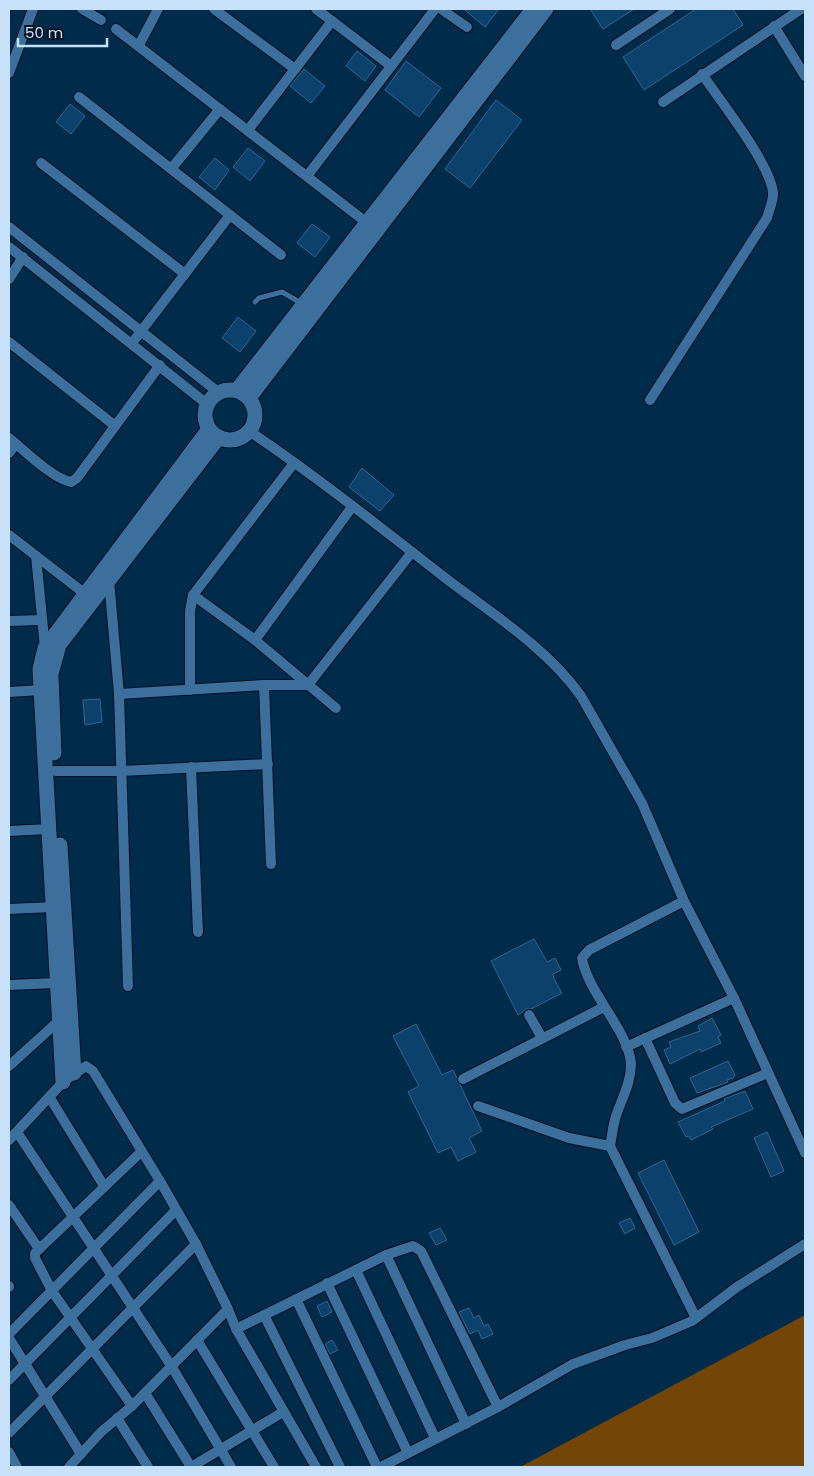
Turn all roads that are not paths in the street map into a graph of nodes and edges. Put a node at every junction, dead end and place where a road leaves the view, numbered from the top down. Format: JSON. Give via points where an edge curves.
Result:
{"nodes":[{"id":1,"x":33,"y":9,"type":"edge"},
{"id":2,"x":82,"y":9,"type":"edge"},
{"id":3,"x":158,"y":9,"type":"edge"},
{"id":4,"x":214,"y":9,"type":"edge"},
{"id":5,"x":316,"y":9,"type":"edge"},
{"id":6,"x":435,"y":9,"type":"edge"},
{"id":7,"x":441,"y":9,"type":"edge"},
{"id":8,"x":533,"y":9,"type":"edge"},
{"id":9,"x":546,"y":9,"type":"edge"},
{"id":10,"x":670,"y":9,"type":"edge"},
{"id":11,"x":801,"y":9,"type":"edge"},
{"id":12,"x":101,"y":20,"type":"dead end"},
{"id":13,"x":332,"y":21,"type":"junction"},
{"id":14,"x":774,"y":26,"type":"junction"},
{"id":15,"x":467,"y":27,"type":"dead end"},
{"id":16,"x":116,"y":29,"type":"dead end"},
{"id":17,"x":139,"y":45,"type":"junction"},
{"id":18,"x":616,"y":45,"type":"dead end"},
{"id":19,"x":391,"y":66,"type":"junction"},
{"id":20,"x":295,"y":69,"type":"junction"},
{"id":21,"x":9,"y":73,"type":"edge"},
{"id":22,"x":702,"y":74,"type":"junction"},
{"id":23,"x":805,"y":76,"type":"edge"},
{"id":24,"x":487,"y":77,"type":"junction"},
{"id":25,"x":79,"y":97,"type":"dead end"},
{"id":26,"x":663,"y":102,"type":"dead end"},
{"id":27,"x":220,"y":109,"type":"junction"},
{"id":28,"x":248,"y":130,"type":"junction"},
{"id":29,"x":41,"y":163,"type":"dead end"},
{"id":30,"x":171,"y":169,"type":"junction"},
{"id":31,"x":307,"y":176,"type":"junction"},
{"id":32,"x":230,"y":215,"type":"junction"},
{"id":33,"x":372,"y":226,"type":"junction"},
{"id":34,"x":9,"y":227,"type":"edge"},
{"id":35,"x":9,"y":246,"type":"edge"},
{"id":36,"x":282,"y":255,"type":"dead end"},
{"id":37,"x":23,"y":257,"type":"junction"},
{"id":38,"x":185,"y":274,"type":"junction"},
{"id":39,"x":9,"y":279,"type":"edge"},
{"id":40,"x":255,"y":302,"type":"dead end"},
{"id":41,"x":304,"y":304,"type":"junction"},
{"id":42,"x":142,"y":331,"type":"junction"},
{"id":43,"x":9,"y":342,"type":"edge"},
{"id":44,"x":132,"y":343,"type":"junction"},
{"id":45,"x":160,"y":366,"type":"junction"},
{"id":46,"x":218,"y":392,"type":"junction"},
{"id":47,"x":243,"y":394,"type":"junction"},
{"id":48,"x":650,"y":400,"type":"dead end"},
{"id":49,"x":207,"y":404,"type":"junction"},
{"id":50,"x":114,"y":425,"type":"junction"},
{"id":51,"x":249,"y":431,"type":"junction"},
{"id":52,"x":214,"y":433,"type":"junction"},
{"id":53,"x":12,"y":441,"type":"edge"},
{"id":54,"x":9,"y":453,"type":"edge"},
{"id":55,"x":294,"y":463,"type":"junction"},
{"id":56,"x":352,"y":507,"type":"junction"},
{"id":57,"x":9,"y":535,"type":"edge"},
{"id":58,"x":412,"y":552,"type":"junction"},
{"id":59,"x":36,"y":556,"type":"junction"},
{"id":60,"x":109,"y":580,"type":"junction"},
{"id":61,"x":84,"y":593,"type":"junction"},
{"id":62,"x":193,"y":595,"type":"junction"},
{"id":63,"x":41,"y":620,"type":"junction"},
{"id":64,"x":9,"y":621,"type":"edge"},
{"id":65,"x":255,"y":640,"type":"junction"},
{"id":66,"x":51,"y":651,"type":"junction"},
{"id":67,"x":264,"y":685,"type":"junction"},
{"id":68,"x":308,"y":685,"type":"junction"},
{"id":69,"x":41,"y":690,"type":"junction"},
{"id":70,"x":190,"y":690,"type":"junction"},
{"id":71,"x":9,"y":692,"type":"edge"},
{"id":72,"x":119,"y":694,"type":"junction"},
{"id":73,"x":336,"y":708,"type":"dead end"},
{"id":74,"x":268,"y":764,"type":"junction"},
{"id":75,"x":191,"y":767,"type":"junction"},
{"id":76,"x":55,"y":771,"type":"junction"},
{"id":77,"x":121,"y":771,"type":"junction"},
{"id":78,"x":49,"y":829,"type":"junction"},
{"id":79,"x":9,"y":831,"type":"edge"},
{"id":80,"x":271,"y":864,"type":"dead end"},
{"id":81,"x":684,"y":901,"type":"junction"},
{"id":82,"x":53,"y":907,"type":"junction"},
{"id":83,"x":9,"y":909,"type":"edge"},
{"id":84,"x":198,"y":932,"type":"dead end"},
{"id":85,"x":56,"y":983,"type":"junction"},
{"id":86,"x":9,"y":986,"type":"edge"},
{"id":87,"x":128,"y":986,"type":"dead end"},
{"id":88,"x":734,"y":998,"type":"junction"},
{"id":89,"x":604,"y":1007,"type":"junction"},
{"id":90,"x":529,"y":1015,"type":"dead end"},
{"id":91,"x":65,"y":1017,"type":"junction"},
{"id":92,"x":542,"y":1038,"type":"junction"},
{"id":93,"x":645,"y":1038,"type":"junction"},
{"id":94,"x":626,"y":1046,"type":"junction"},
{"id":95,"x":9,"y":1066,"type":"edge"},
{"id":96,"x":768,"y":1073,"type":"junction"},
{"id":97,"x":69,"y":1077,"type":"junction"},
{"id":98,"x":463,"y":1079,"type":"dead end"},
{"id":99,"x":50,"y":1098,"type":"junction"},
{"id":100,"x":478,"y":1106,"type":"dead end"},
{"id":101,"x":17,"y":1132,"type":"junction"},
{"id":102,"x":9,"y":1140,"type":"edge"},
{"id":103,"x":610,"y":1146,"type":"junction"},
{"id":104,"x":141,"y":1152,"type":"junction"},
{"id":105,"x":805,"y":1152,"type":"edge"},
{"id":106,"x":160,"y":1181,"type":"junction"},
{"id":107,"x":104,"y":1186,"type":"junction"},
{"id":108,"x":9,"y":1206,"type":"edge"},
{"id":109,"x":176,"y":1210,"type":"junction"},
{"id":110,"x":73,"y":1215,"type":"junction"},
{"id":111,"x":196,"y":1244,"type":"junction"},
{"id":112,"x":805,"y":1244,"type":"edge"},
{"id":113,"x":94,"y":1248,"type":"junction"},
{"id":114,"x":39,"y":1249,"type":"junction"},
{"id":115,"x":386,"y":1256,"type":"junction"},
{"id":116,"x":356,"y":1270,"type":"junction"},
{"id":117,"x":112,"y":1274,"type":"junction"},
{"id":118,"x":327,"y":1284,"type":"junction"},
{"id":119,"x":52,"y":1291,"type":"junction"},
{"id":120,"x":296,"y":1300,"type":"junction"},
{"id":121,"x":133,"y":1308,"type":"junction"},
{"id":122,"x":228,"y":1309,"type":"junction"},
{"id":123,"x":264,"y":1315,"type":"junction"},
{"id":124,"x":70,"y":1317,"type":"junction"},
{"id":125,"x":696,"y":1318,"type":"junction"},
{"id":126,"x":236,"y":1329,"type":"junction"},
{"id":127,"x":9,"y":1334,"type":"edge"},
{"id":128,"x":9,"y":1338,"type":"edge"},
{"id":129,"x":197,"y":1340,"type":"junction"},
{"id":130,"x":92,"y":1350,"type":"junction"},
{"id":131,"x":26,"y":1364,"type":"junction"},
{"id":132,"x":172,"y":1367,"type":"junction"},
{"id":133,"x":9,"y":1380,"type":"edge"},
{"id":134,"x":145,"y":1393,"type":"junction"},
{"id":135,"x":46,"y":1396,"type":"junction"},
{"id":136,"x":132,"y":1406,"type":"junction"},
{"id":137,"x":498,"y":1407,"type":"junction"},
{"id":138,"x":283,"y":1412,"type":"junction"},
{"id":139,"x":116,"y":1418,"type":"junction"},
{"id":140,"x":466,"y":1424,"type":"junction"},
{"id":141,"x":252,"y":1429,"type":"junction"},
{"id":142,"x":9,"y":1433,"type":"edge"},
{"id":143,"x":435,"y":1438,"type":"junction"},
{"id":144,"x":220,"y":1449,"type":"junction"},
{"id":145,"x":9,"y":1452,"type":"edge"},
{"id":146,"x":408,"y":1453,"type":"junction"},
{"id":147,"x":81,"y":1454,"type":"junction"},
{"id":148,"x":17,"y":1467,"type":"edge"},
{"id":149,"x":69,"y":1467,"type":"edge"},
{"id":150,"x":148,"y":1467,"type":"edge"},
{"id":151,"x":191,"y":1467,"type":"edge"},
{"id":152,"x":231,"y":1467,"type":"edge"},
{"id":153,"x":274,"y":1467,"type":"edge"},
{"id":154,"x":316,"y":1467,"type":"edge"},
{"id":155,"x":340,"y":1467,"type":"edge"},
{"id":156,"x":377,"y":1467,"type":"edge"},
{"id":157,"x":382,"y":1467,"type":"edge"}],
"edges":[{"from":1,"to":21,"type":"street"},
{"from":2,"to":12,"type":"street"},
{"from":3,"to":17,"type":"street"},
{"from":4,"to":20,"type":"street"},
{"from":5,"to":13,"type":"street"},
{"from":6,"to":19,"type":"street"},
{"from":7,"to":15,"type":"street"},
{"from":8,"to":24,"type":"street"},
{"from":9,"to":24,"type":"street"},
{"from":10,"to":18,"type":"street"},
{"from":11,"to":14,"type":"street"},
{"from":13,"to":19,"type":"street"},
{"from":13,"to":20,"type":"street"},
{"from":14,"to":22,"type":"street"},
{"from":14,"to":23,"type":"street"},
{"from":16,"to":17,"type":"street"},
{"from":17,"to":27,"type":"street"},
{"from":19,"to":31,"type":"street"},
{"from":20,"to":28,"type":"street"},
{"from":22,"to":26,"type":"street"},
{"from":22,"to":48,"type":"street","via":[[760,160],[770,178],[774,195],[767,218]]},
{"from":24,"to":33,"type":"street"},
{"from":25,"to":30,"type":"street"},
{"from":27,"to":28,"type":"street"},
{"from":27,"to":30,"type":"street"},
{"from":28,"to":31,"type":"street"},
{"from":29,"to":38,"type":"street"},
{"from":30,"to":32,"type":"street"},
{"from":31,"to":33,"type":"street"},
{"from":32,"to":36,"type":"street"},
{"from":32,"to":38,"type":"street"},
{"from":33,"to":41,"type":"street"},
{"from":33,"to":47,"type":"street"},
{"from":34,"to":42,"type":"street"},
{"from":35,"to":37,"type":"street"},
{"from":37,"to":39,"type":"street"},
{"from":37,"to":44,"type":"street"},
{"from":38,"to":42,"type":"street"},
{"from":40,"to":41,"type":"lane","via":[[282,292]]},
{"from":41,"to":47,"type":"street"},
{"from":42,"to":44,"type":"street"},
{"from":42,"to":46,"type":"street"},
{"from":43,"to":50,"type":"street"},
{"from":44,"to":45,"type":"street"},
{"from":45,"to":49,"type":"street"},
{"from":45,"to":50,"type":"street"},
{"from":46,"to":47,"type":"street"},
{"from":46,"to":49,"type":"street"},
{"from":47,"to":51,"type":"street","via":[[255,412]]},
{"from":49,"to":52,"type":"street","via":[[205,417]]},
{"from":50,"to":53,"type":"street","via":[[71,482],[65,481]]},
{"from":51,"to":52,"type":"street","via":[[238,438]]},
{"from":51,"to":55,"type":"street"},
{"from":52,"to":60,"type":"street"},
{"from":52,"to":61,"type":"street"},
{"from":53,"to":54,"type":"street"},
{"from":55,"to":56,"type":"street"},
{"from":55,"to":62,"type":"street"},
{"from":56,"to":58,"type":"street"},
{"from":56,"to":65,"type":"street"},
{"from":57,"to":59,"type":"street"},
{"from":58,"to":68,"type":"street"},
{"from":58,"to":81,"type":"street","via":[[556,665],[569,680],[642,803]]},
{"from":59,"to":61,"type":"street"},
{"from":59,"to":63,"type":"street"},
{"from":60,"to":66,"type":"street"},
{"from":60,"to":72,"type":"street"},
{"from":61,"to":66,"type":"street"},
{"from":62,"to":65,"type":"street"},
{"from":62,"to":70,"type":"street"},
{"from":63,"to":64,"type":"street"},
{"from":63,"to":66,"type":"street"},
{"from":65,"to":68,"type":"street"},
{"from":66,"to":69,"type":"street","via":[[40,669]]},
{"from":66,"to":76,"type":"street"},
{"from":67,"to":68,"type":"street"},
{"from":67,"to":70,"type":"street"},
{"from":67,"to":74,"type":"street"},
{"from":68,"to":73,"type":"street"},
{"from":69,"to":71,"type":"street"},
{"from":69,"to":78,"type":"street"},
{"from":70,"to":72,"type":"street"},
{"from":72,"to":77,"type":"street"},
{"from":74,"to":75,"type":"street"},
{"from":74,"to":80,"type":"street"},
{"from":75,"to":77,"type":"street"},
{"from":75,"to":84,"type":"street"},
{"from":76,"to":77,"type":"street"},
{"from":76,"to":91,"type":"street"},
{"from":77,"to":87,"type":"street"},
{"from":78,"to":79,"type":"street"},
{"from":78,"to":82,"type":"street"},
{"from":81,"to":88,"type":"street"},
{"from":81,"to":89,"type":"street","via":[[585,954],[583,964]]},
{"from":82,"to":83,"type":"street"},
{"from":82,"to":85,"type":"street"},
{"from":85,"to":86,"type":"street"},
{"from":85,"to":91,"type":"street"},
{"from":88,"to":93,"type":"street"},
{"from":88,"to":96,"type":"street"},
{"from":89,"to":92,"type":"street"},
{"from":89,"to":94,"type":"street"},
{"from":90,"to":92,"type":"street"},
{"from":91,"to":95,"type":"street"},
{"from":91,"to":97,"type":"street"},
{"from":92,"to":98,"type":"street"},
{"from":93,"to":94,"type":"street"},
{"from":93,"to":96,"type":"street","via":[[675,1103],[682,1109]]},
{"from":94,"to":103,"type":"street","via":[[631,1062],[630,1079],[616,1117]]},
{"from":96,"to":105,"type":"street"},
{"from":97,"to":99,"type":"street"},
{"from":97,"to":104,"type":"street","via":[[86,1066],[92,1071]]},
{"from":99,"to":101,"type":"street"},
{"from":99,"to":107,"type":"street"},
{"from":100,"to":103,"type":"street","via":[[569,1138]]},
{"from":101,"to":102,"type":"street"},
{"from":101,"to":110,"type":"street"},
{"from":103,"to":125,"type":"street"},
{"from":104,"to":106,"type":"street"},
{"from":104,"to":107,"type":"street"},
{"from":106,"to":109,"type":"street"},
{"from":106,"to":113,"type":"street"},
{"from":107,"to":110,"type":"street"},
{"from":108,"to":114,"type":"street"},
{"from":109,"to":111,"type":"street"},
{"from":109,"to":117,"type":"street"},
{"from":110,"to":113,"type":"street"},
{"from":110,"to":114,"type":"street"},
{"from":111,"to":121,"type":"street"},
{"from":111,"to":122,"type":"street"},
{"from":112,"to":125,"type":"street","via":[[737,1287]]},
{"from":113,"to":117,"type":"street"},
{"from":113,"to":119,"type":"street"},
{"from":114,"to":119,"type":"street","via":[[36,1258]]},
{"from":115,"to":116,"type":"street"},
{"from":115,"to":137,"type":"street","via":[[408,1246],[421,1251]]},
{"from":115,"to":140,"type":"street"},
{"from":116,"to":118,"type":"street"},
{"from":116,"to":143,"type":"street"},
{"from":117,"to":121,"type":"street"},
{"from":117,"to":124,"type":"street"},
{"from":118,"to":120,"type":"street"},
{"from":118,"to":146,"type":"street"},
{"from":119,"to":124,"type":"street"},
{"from":119,"to":127,"type":"street"},
{"from":120,"to":123,"type":"street"},
{"from":120,"to":156,"type":"street"},
{"from":121,"to":130,"type":"street"},
{"from":121,"to":132,"type":"street"},
{"from":122,"to":126,"type":"street"},
{"from":122,"to":129,"type":"street"},
{"from":123,"to":126,"type":"street"},
{"from":123,"to":155,"type":"street"},
{"from":124,"to":130,"type":"street"},
{"from":124,"to":131,"type":"street"},
{"from":125,"to":137,"type":"street","via":[[675,1330],[573,1364]]},
{"from":126,"to":138,"type":"street"},
{"from":128,"to":131,"type":"street"},
{"from":129,"to":132,"type":"street"},
{"from":129,"to":141,"type":"street"},
{"from":130,"to":135,"type":"street"},
{"from":130,"to":136,"type":"street"},
{"from":131,"to":133,"type":"street"},
{"from":131,"to":135,"type":"street"},
{"from":132,"to":134,"type":"street"},
{"from":132,"to":144,"type":"street"},
{"from":134,"to":136,"type":"street"},
{"from":134,"to":151,"type":"street"},
{"from":135,"to":142,"type":"street"},
{"from":135,"to":147,"type":"street"},
{"from":136,"to":139,"type":"street"},
{"from":137,"to":140,"type":"street"},
{"from":138,"to":141,"type":"street"},
{"from":138,"to":154,"type":"street"},
{"from":139,"to":147,"type":"street"},
{"from":139,"to":150,"type":"street"},
{"from":140,"to":143,"type":"street"},
{"from":141,"to":144,"type":"street"},
{"from":141,"to":153,"type":"street"},
{"from":143,"to":146,"type":"street"},
{"from":144,"to":151,"type":"street"},
{"from":144,"to":152,"type":"street"},
{"from":145,"to":148,"type":"street"},
{"from":146,"to":157,"type":"street"},
{"from":147,"to":149,"type":"street"}]}
